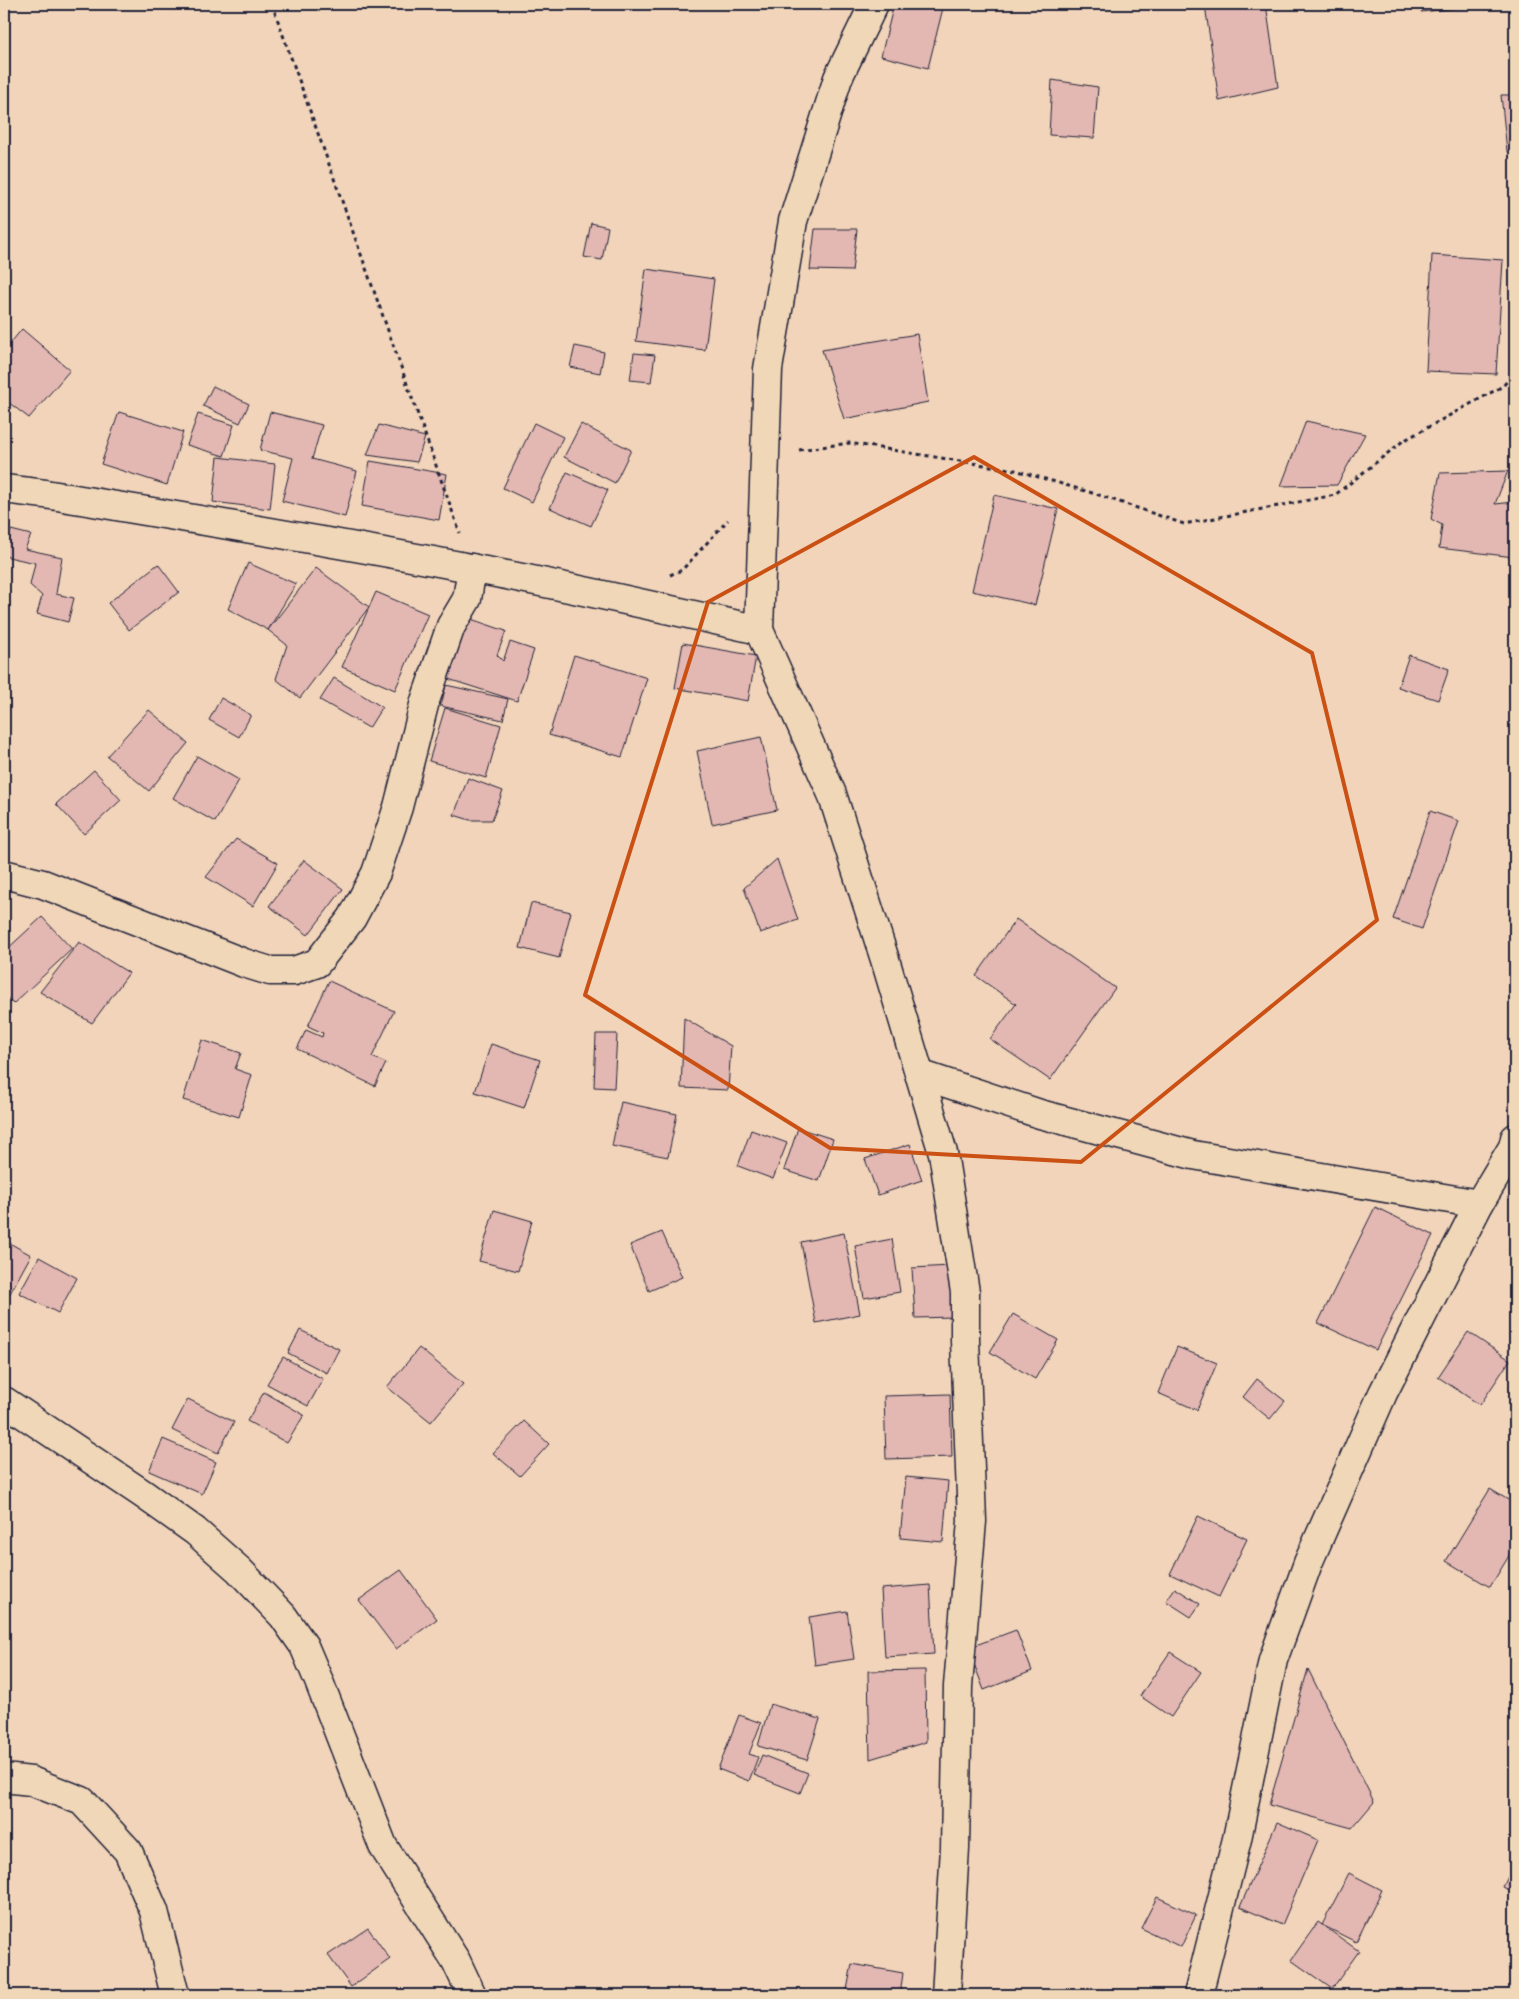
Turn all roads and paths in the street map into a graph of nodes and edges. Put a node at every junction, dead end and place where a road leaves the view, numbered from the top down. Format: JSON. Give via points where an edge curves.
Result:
{"nodes":[{"id":1,"x":272,"y":4,"type":"edge"},
{"id":2,"x":874,"y":4,"type":"edge"},
{"id":3,"x":1515,"y":372,"type":"edge"},
{"id":4,"x":765,"y":455,"type":"junction"},
{"id":5,"x":4,"y":489,"type":"edge"},
{"id":6,"x":731,"y":515,"type":"dead end"},
{"id":7,"x":472,"y":568,"type":"junction"},
{"id":8,"x":620,"y":598,"type":"junction"},
{"id":9,"x":759,"y":630,"type":"junction"},
{"id":10,"x":4,"y":874,"type":"edge"},
{"id":11,"x":919,"y":1074,"type":"junction"},
{"id":12,"x":1514,"y":1144,"type":"edge"},
{"id":13,"x":1479,"y":1204,"type":"junction"},
{"id":14,"x":4,"y":1401,"type":"edge"},
{"id":15,"x":4,"y":1778,"type":"edge"},
{"id":16,"x":175,"y":1995,"type":"edge"},
{"id":17,"x":472,"y":1995,"type":"edge"},
{"id":18,"x":946,"y":1995,"type":"edge"},
{"id":19,"x":1198,"y":1995,"type":"edge"}],
"edges":[{"from":1,"to":7,"type":"path"},
{"from":2,"to":4,"type":"street","via":[[838,78],[793,221],[768,369]]},
{"from":3,"to":4,"type":"path","via":[[1503,386],[1403,441],[1335,495],[1184,524],[1015,470],[985,465],[849,443]]},
{"from":4,"to":9,"type":"street"},
{"from":5,"to":7,"type":"street"},
{"from":6,"to":8,"type":"path","via":[[682,570]]},
{"from":7,"to":8,"type":"street"},
{"from":7,"to":10,"type":"street","via":[[467,599],[451,626],[425,701],[398,808],[376,873],[352,918],[317,962],[294,971],[270,971],[43,884]]},
{"from":8,"to":9,"type":"street"},
{"from":9,"to":11,"type":"street","via":[[832,794]]},
{"from":11,"to":13,"type":"street","via":[[1040,1114],[1193,1155]]},
{"from":11,"to":18,"type":"street","via":[[942,1153],[965,1292],[972,1521],[958,1686],[955,1848]]},
{"from":12,"to":13,"type":"street"},
{"from":13,"to":19,"type":"street","via":[[1383,1393],[1308,1563],[1276,1651],[1237,1839]]},
{"from":14,"to":17,"type":"street","via":[[195,1531],[239,1570],[282,1616],[304,1646],[384,1846],[456,1961]]},
{"from":15,"to":16,"type":"street","via":[[31,1781],[82,1801],[128,1851],[154,1911]]}]}
